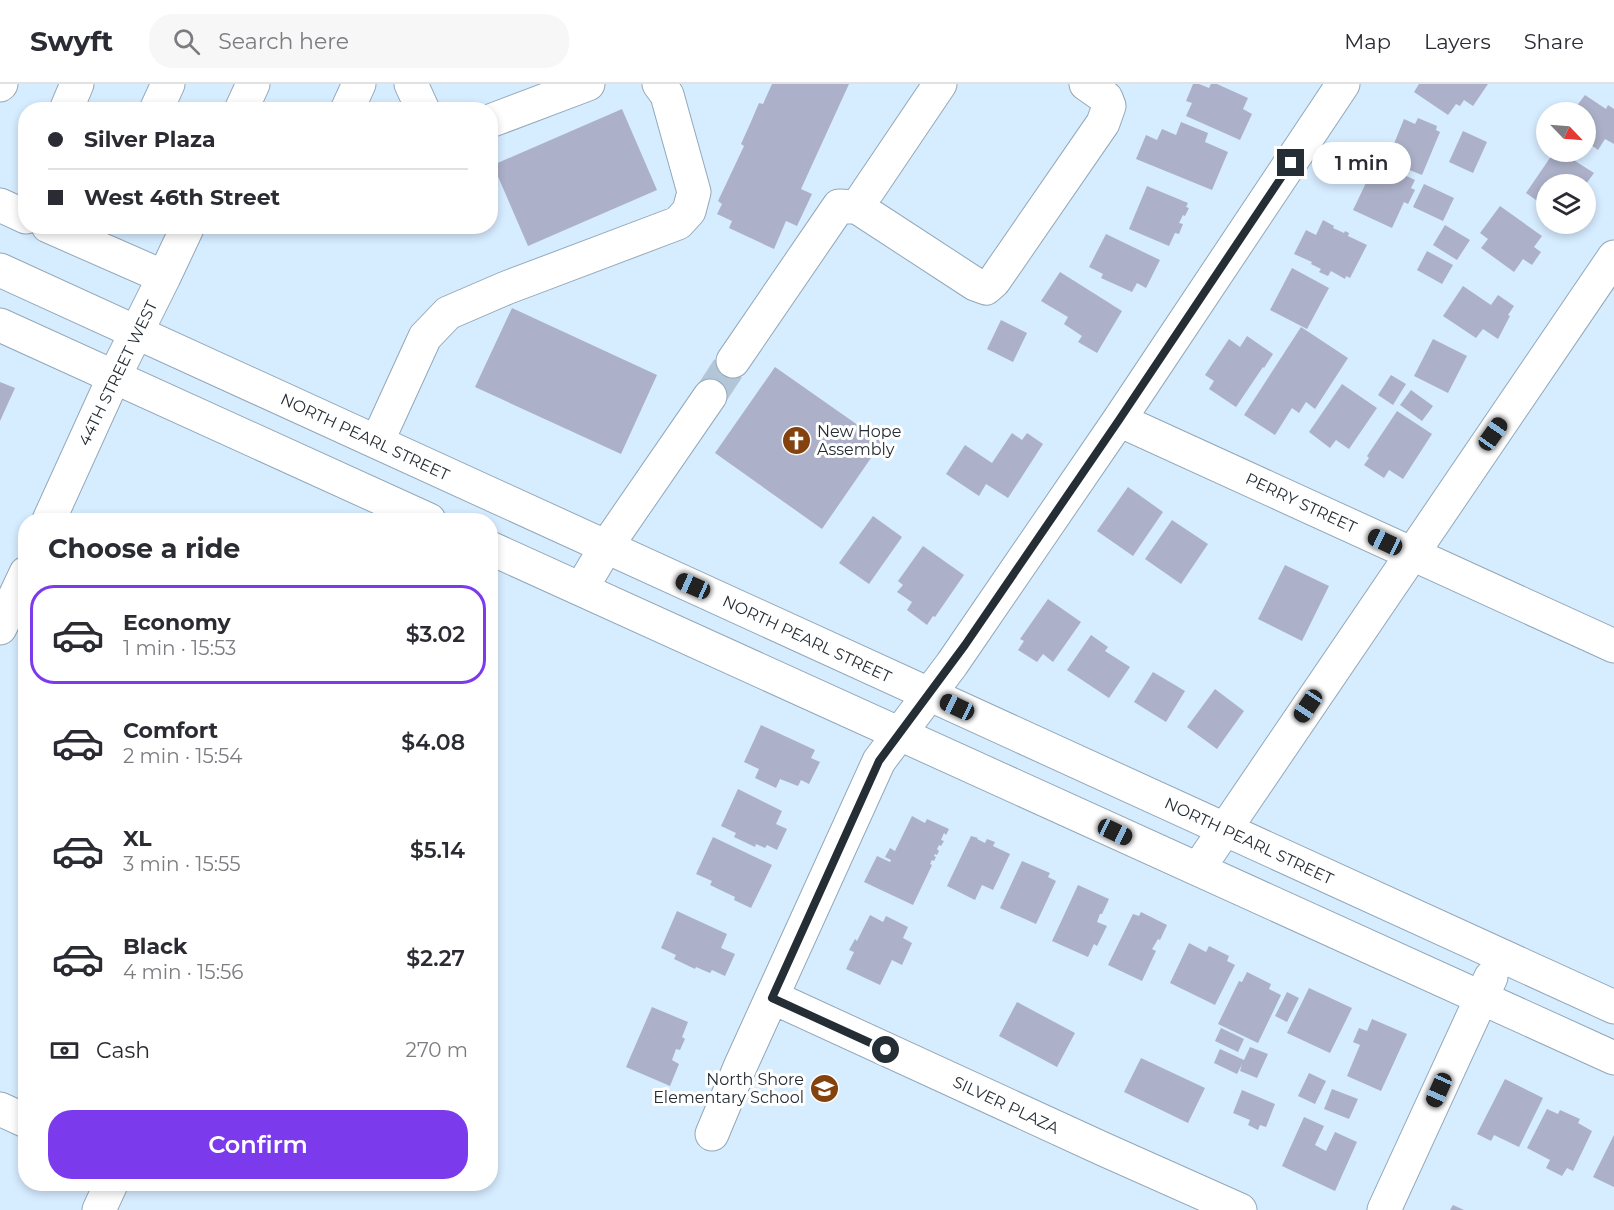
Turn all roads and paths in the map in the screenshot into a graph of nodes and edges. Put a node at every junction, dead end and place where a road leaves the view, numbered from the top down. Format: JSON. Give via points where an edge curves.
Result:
{"nodes":[{"id":1,"x":77,"y":84,"type":"edge"},
{"id":2,"x":168,"y":84,"type":"edge"},
{"id":3,"x":359,"y":84,"type":"edge"},
{"id":4,"x":411,"y":84,"type":"edge"},
{"id":5,"x":588,"y":84,"type":"edge"},
{"id":6,"x":658,"y":84,"type":"edge"},
{"id":7,"x":940,"y":84,"type":"edge"},
{"id":8,"x":1086,"y":84,"type":"edge"},
{"id":9,"x":1343,"y":84,"type":"edge"},
{"id":10,"x":69,"y":102,"type":"edge"},
{"id":11,"x":160,"y":102,"type":"edge"},
{"id":12,"x":351,"y":102,"type":"edge"},
{"id":13,"x":419,"y":102,"type":"edge"},
{"id":14,"x":498,"y":118,"type":"edge"},
{"id":15,"x":857,"y":207,"type":"junction"},
{"id":16,"x":184,"y":234,"type":"edge"},
{"id":17,"x":98,"y":237,"type":"edge"},
{"id":18,"x":1614,"y":257,"type":"edge"},
{"id":19,"x":0,"y":270,"type":"edge"},
{"id":20,"x":164,"y":278,"type":"junction"},
{"id":21,"x":0,"y":325,"type":"edge"},
{"id":22,"x":136,"y":332,"type":"junction"},
{"id":23,"x":733,"y":361,"type":"tunnel mouth"},
{"id":24,"x":114,"y":377,"type":"junction"},
{"id":25,"x":710,"y":396,"type":"tunnel mouth"},
{"id":26,"x":1119,"y":420,"type":"junction"},
{"id":27,"x":377,"y":442,"type":"junction"},
{"id":28,"x":436,"y":469,"type":"junction"},
{"id":29,"x":52,"y":513,"type":"edge"},
{"id":30,"x":408,"y":513,"type":"edge"},
{"id":31,"x":421,"y":513,"type":"edge"},
{"id":32,"x":606,"y":547,"type":"junction"},
{"id":33,"x":498,"y":552,"type":"edge"},
{"id":34,"x":1411,"y":554,"type":"junction"},
{"id":35,"x":581,"y":589,"type":"junction"},
{"id":36,"x":18,"y":590,"type":"edge"},
{"id":37,"x":0,"y":628,"type":"edge"},
{"id":38,"x":1614,"y":646,"type":"edge"},
{"id":39,"x":930,"y":695,"type":"junction"},
{"id":40,"x":900,"y":734,"type":"junction"},
{"id":41,"x":1224,"y":830,"type":"junction"},
{"id":42,"x":1198,"y":869,"type":"junction"},
{"id":43,"x":1501,"y":956,"type":"junction"},
{"id":44,"x":772,"y":998,"type":"junction"},
{"id":45,"x":1481,"y":998,"type":"junction"},
{"id":46,"x":1614,"y":1007,"type":"edge"},
{"id":47,"x":1614,"y":1058,"type":"edge"},
{"id":48,"x":0,"y":1109,"type":"edge"},
{"id":49,"x":18,"y":1117,"type":"edge"},
{"id":50,"x":712,"y":1134,"type":"dead end"},
{"id":51,"x":108,"y":1191,"type":"edge"},
{"id":52,"x":99,"y":1210,"type":"edge"},
{"id":53,"x":1240,"y":1210,"type":"edge"},
{"id":54,"x":1384,"y":1210,"type":"edge"}],
"edges":[{"from":1,"to":10,"type":"street"},
{"from":2,"to":11,"type":"street"},
{"from":3,"to":12,"type":"street"},
{"from":4,"to":13,"type":"street"},
{"from":5,"to":14,"type":"street"},
{"from":6,"to":27,"type":"street","via":[[667,95],[694,192],[689,211],[678,223],[448,314],[425,337]]},
{"from":7,"to":15,"type":"street"},
{"from":8,"to":15,"type":"street","via":[[1106,98],[1109,106],[1103,123],[986,288]]},
{"from":9,"to":26,"type":"street"},
{"from":15,"to":23,"type":"street","via":[[839,206]]},
{"from":16,"to":20,"type":"street","name":"44TH STREET WEST"},
{"from":17,"to":20,"type":"street"},
{"from":18,"to":34,"type":"street"},
{"from":19,"to":22,"type":"street","name":"NORTH PEARL STREET"},
{"from":20,"to":22,"type":"street","name":"44TH STREET WEST"},
{"from":21,"to":24,"type":"street"},
{"from":22,"to":24,"type":"street","name":"44TH STREET WEST"},
{"from":22,"to":27,"type":"street","name":"NORTH PEARL STREET"},
{"from":24,"to":29,"type":"street","name":"44TH STREET WEST"},
{"from":24,"to":30,"type":"street"},
{"from":25,"to":32,"type":"street"},
{"from":26,"to":34,"type":"street","name":"PERRY STREET"},
{"from":26,"to":39,"type":"street"},
{"from":27,"to":28,"type":"street","name":"NORTH PEARL STREET"},
{"from":28,"to":31,"type":"street"},
{"from":28,"to":32,"type":"street","name":"NORTH PEARL STREET"},
{"from":32,"to":35,"type":"street"},
{"from":32,"to":39,"type":"street","name":"NORTH PEARL STREET"},
{"from":33,"to":35,"type":"street"},
{"from":34,"to":38,"type":"street","name":"PERRY STREET"},
{"from":34,"to":41,"type":"street"},
{"from":35,"to":40,"type":"street"},
{"from":36,"to":37,"type":"street"},
{"from":39,"to":40,"type":"street"},
{"from":39,"to":41,"type":"street","name":"NORTH PEARL STREET"},
{"from":40,"to":42,"type":"street"},
{"from":40,"to":44,"type":"street","via":[[879,761]]},
{"from":41,"to":42,"type":"street"},
{"from":41,"to":43,"type":"street","name":"NORTH PEARL STREET"},
{"from":42,"to":45,"type":"street"},
{"from":43,"to":45,"type":"street"},
{"from":43,"to":46,"type":"street","name":"NORTH PEARL STREET"},
{"from":44,"to":50,"type":"street"},
{"from":44,"to":53,"type":"street","name":"SILVER PLAZA"},
{"from":45,"to":47,"type":"street"},
{"from":45,"to":54,"type":"street"},
{"from":48,"to":49,"type":"street"},
{"from":51,"to":52,"type":"street"}]}
